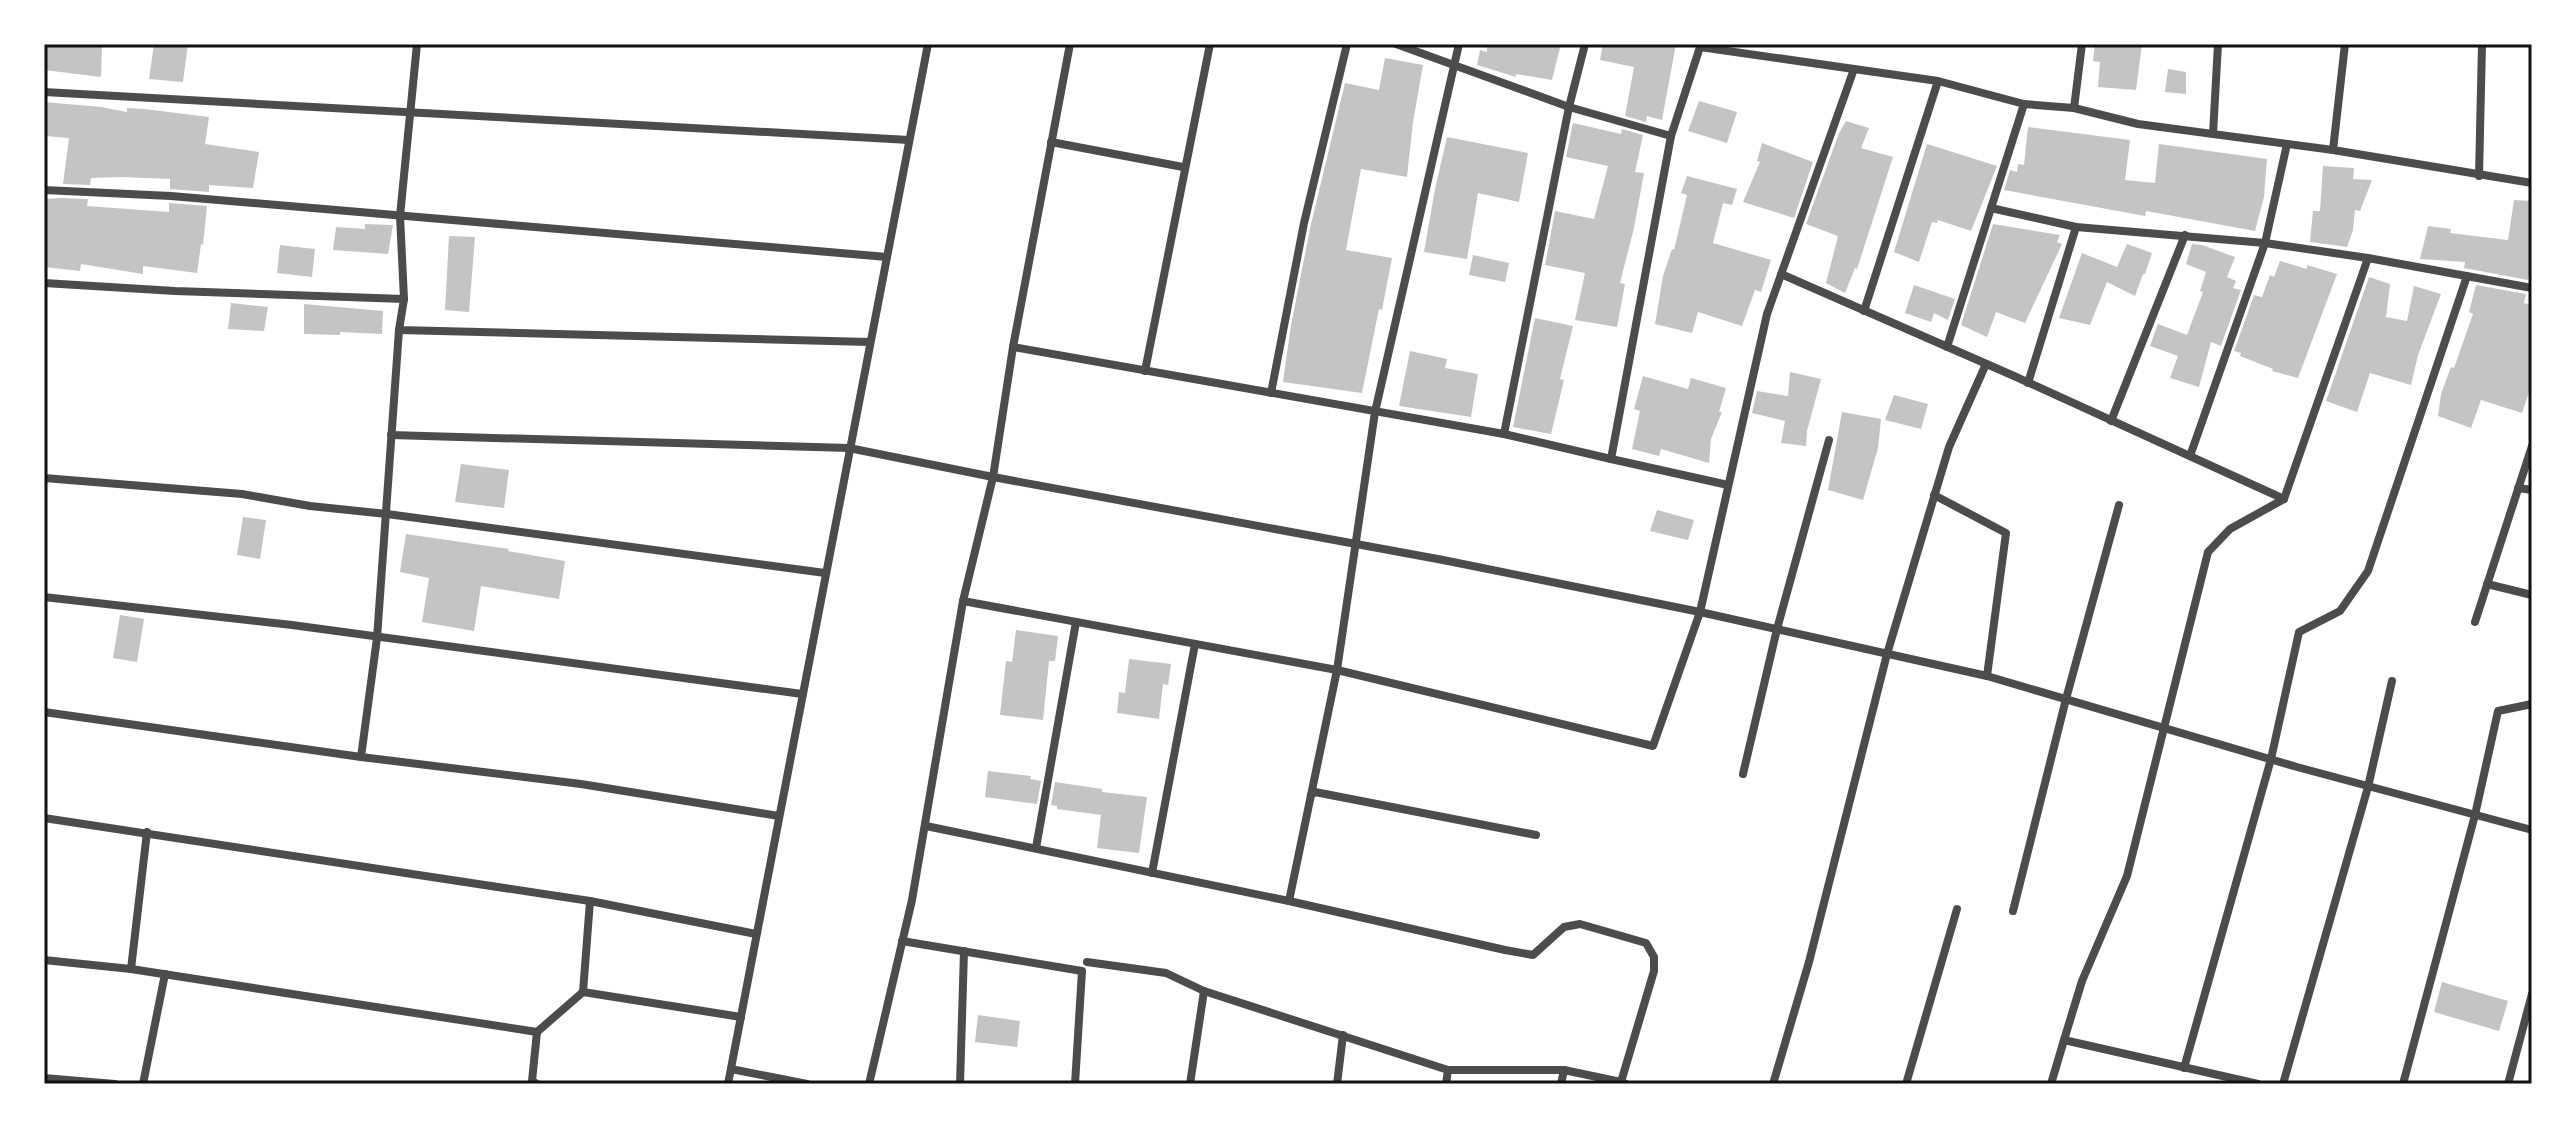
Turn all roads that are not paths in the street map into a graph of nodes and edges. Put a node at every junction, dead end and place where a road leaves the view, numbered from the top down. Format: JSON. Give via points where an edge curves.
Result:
{"nodes":[{"id":1,"x":417,"y":44,"type":"edge"},
{"id":2,"x":928,"y":44,"type":"edge"},
{"id":3,"x":1070,"y":44,"type":"edge"},
{"id":4,"x":1210,"y":44,"type":"edge"},
{"id":5,"x":1347,"y":44,"type":"edge"},
{"id":6,"x":1396,"y":44,"type":"edge"},
{"id":7,"x":1459,"y":44,"type":"edge"},
{"id":8,"x":1585,"y":44,"type":"edge"},
{"id":9,"x":2082,"y":44,"type":"edge"},
{"id":10,"x":2218,"y":44,"type":"edge"},
{"id":11,"x":2345,"y":44,"type":"edge"},
{"id":12,"x":2482,"y":44,"type":"edge"},
{"id":13,"x":1700,"y":46,"type":"edge"},
{"id":14,"x":1454,"y":67,"type":"junction"},
{"id":15,"x":1854,"y":69,"type":"junction"},
{"id":16,"x":1938,"y":81,"type":"junction"},
{"id":17,"x":44,"y":92,"type":"edge"},
{"id":18,"x":2024,"y":104,"type":"junction"},
{"id":19,"x":1569,"y":107,"type":"junction"},
{"id":20,"x":2074,"y":108,"type":"junction"},
{"id":21,"x":409,"y":111,"type":"junction"},
{"id":22,"x":2213,"y":134,"type":"junction"},
{"id":23,"x":1671,"y":136,"type":"junction"},
{"id":24,"x":909,"y":140,"type":"junction"},
{"id":25,"x":1051,"y":142,"type":"junction"},
{"id":26,"x":2287,"y":144,"type":"junction"},
{"id":27,"x":2333,"y":150,"type":"junction"},
{"id":28,"x":1183,"y":167,"type":"junction"},
{"id":29,"x":2479,"y":176,"type":"junction"},
{"id":30,"x":2532,"y":183,"type":"edge"},
{"id":31,"x":44,"y":190,"type":"edge"},
{"id":32,"x":1991,"y":208,"type":"junction"},
{"id":33,"x":400,"y":216,"type":"junction"},
{"id":34,"x":2076,"y":227,"type":"junction"},
{"id":35,"x":2185,"y":235,"type":"junction"},
{"id":36,"x":2265,"y":243,"type":"junction"},
{"id":37,"x":887,"y":257,"type":"junction"},
{"id":38,"x":2368,"y":258,"type":"junction"},
{"id":39,"x":1781,"y":274,"type":"junction"},
{"id":40,"x":2467,"y":276,"type":"junction"},
{"id":41,"x":44,"y":283,"type":"edge"},
{"id":42,"x":2532,"y":288,"type":"edge"},
{"id":43,"x":404,"y":299,"type":"junction"},
{"id":44,"x":1864,"y":311,"type":"junction"},
{"id":45,"x":399,"y":330,"type":"junction"},
{"id":46,"x":870,"y":342,"type":"junction"},
{"id":47,"x":1013,"y":347,"type":"junction"},
{"id":48,"x":1947,"y":347,"type":"junction"},
{"id":49,"x":1986,"y":364,"type":"junction"},
{"id":50,"x":1145,"y":371,"type":"junction"},
{"id":51,"x":2028,"y":383,"type":"junction"},
{"id":52,"x":1271,"y":393,"type":"junction"},
{"id":53,"x":1375,"y":412,"type":"junction"},
{"id":54,"x":2111,"y":421,"type":"junction"},
{"id":55,"x":1504,"y":434,"type":"junction"},
{"id":56,"x":391,"y":435,"type":"junction"},
{"id":57,"x":1829,"y":440,"type":"dead end"},
{"id":58,"x":2532,"y":446,"type":"edge"},
{"id":59,"x":849,"y":448,"type":"junction"},
{"id":60,"x":2190,"y":456,"type":"junction"},
{"id":61,"x":1611,"y":459,"type":"junction"},
{"id":62,"x":993,"y":477,"type":"junction"},
{"id":63,"x":44,"y":478,"type":"edge"},
{"id":64,"x":1728,"y":485,"type":"junction"},
{"id":65,"x":2518,"y":488,"type":"junction"},
{"id":66,"x":2532,"y":490,"type":"edge"},
{"id":67,"x":1934,"y":495,"type":"junction"},
{"id":68,"x":2284,"y":499,"type":"junction"},
{"id":69,"x":2119,"y":505,"type":"dead end"},
{"id":70,"x":387,"y":514,"type":"junction"},
{"id":71,"x":1356,"y":543,"type":"junction"},
{"id":72,"x":825,"y":573,"type":"junction"},
{"id":73,"x":2487,"y":584,"type":"junction"},
{"id":74,"x":2532,"y":595,"type":"edge"},
{"id":75,"x":44,"y":597,"type":"edge"},
{"id":76,"x":963,"y":601,"type":"junction"},
{"id":77,"x":1700,"y":612,"type":"junction"},
{"id":78,"x":1076,"y":622,"type":"junction"},
{"id":79,"x":2475,"y":622,"type":"dead end"},
{"id":80,"x":1777,"y":629,"type":"junction"},
{"id":81,"x":377,"y":638,"type":"junction"},
{"id":82,"x":1195,"y":644,"type":"junction"},
{"id":83,"x":1887,"y":654,"type":"junction"},
{"id":84,"x":1337,"y":670,"type":"junction"},
{"id":85,"x":1987,"y":676,"type":"junction"},
{"id":86,"x":2392,"y":681,"type":"dead end"},
{"id":87,"x":802,"y":694,"type":"junction"},
{"id":88,"x":2066,"y":699,"type":"junction"},
{"id":89,"x":2532,"y":704,"type":"edge"},
{"id":90,"x":44,"y":712,"type":"edge"},
{"id":91,"x":2166,"y":729,"type":"junction"},
{"id":92,"x":361,"y":757,"type":"junction"},
{"id":93,"x":2271,"y":759,"type":"junction"},
{"id":94,"x":1743,"y":774,"type":"dead end"},
{"id":95,"x":2368,"y":786,"type":"junction"},
{"id":96,"x":1311,"y":795,"type":"junction"},
{"id":97,"x":2475,"y":815,"type":"junction"},
{"id":98,"x":779,"y":816,"type":"junction"},
{"id":99,"x":44,"y":818,"type":"edge"},
{"id":100,"x":926,"y":826,"type":"junction"},
{"id":101,"x":2532,"y":830,"type":"edge"},
{"id":102,"x":147,"y":832,"type":"junction"},
{"id":103,"x":1536,"y":835,"type":"dead end"},
{"id":104,"x":1036,"y":848,"type":"junction"},
{"id":105,"x":1152,"y":873,"type":"junction"},
{"id":106,"x":590,"y":901,"type":"junction"},
{"id":107,"x":1289,"y":901,"type":"junction"},
{"id":108,"x":1957,"y":909,"type":"dead end"},
{"id":109,"x":2013,"y":911,"type":"dead end"},
{"id":110,"x":756,"y":934,"type":"junction"},
{"id":111,"x":902,"y":941,"type":"junction"},
{"id":112,"x":964,"y":951,"type":"junction"},
{"id":113,"x":44,"y":960,"type":"edge"},
{"id":114,"x":1087,"y":962,"type":"dead end"},
{"id":115,"x":131,"y":969,"type":"junction"},
{"id":116,"x":165,"y":974,"type":"junction"},
{"id":117,"x":1204,"y":991,"type":"junction"},
{"id":118,"x":583,"y":992,"type":"junction"},
{"id":119,"x":2532,"y":994,"type":"edge"},
{"id":120,"x":741,"y":1017,"type":"junction"},
{"id":121,"x":537,"y":1032,"type":"junction"},
{"id":122,"x":1343,"y":1035,"type":"junction"},
{"id":123,"x":2064,"y":1040,"type":"junction"},
{"id":124,"x":2184,"y":1068,"type":"junction"},
{"id":125,"x":731,"y":1069,"type":"junction"},
{"id":126,"x":1448,"y":1070,"type":"junction"},
{"id":127,"x":1564,"y":1070,"type":"junction"},
{"id":128,"x":44,"y":1078,"type":"edge"},
{"id":129,"x":2243,"y":1082,"type":"edge"},
{"id":130,"x":533,"y":1083,"type":"edge"},
{"id":131,"x":1623,"y":1083,"type":"edge"},
{"id":132,"x":115,"y":1084,"type":"edge"},
{"id":133,"x":143,"y":1084,"type":"edge"},
{"id":134,"x":728,"y":1084,"type":"edge"},
{"id":135,"x":807,"y":1084,"type":"edge"},
{"id":136,"x":869,"y":1084,"type":"edge"},
{"id":137,"x":960,"y":1084,"type":"edge"},
{"id":138,"x":1075,"y":1084,"type":"edge"},
{"id":139,"x":1190,"y":1084,"type":"edge"},
{"id":140,"x":1337,"y":1084,"type":"edge"},
{"id":141,"x":1446,"y":1084,"type":"edge"},
{"id":142,"x":1561,"y":1084,"type":"edge"},
{"id":143,"x":1773,"y":1084,"type":"edge"},
{"id":144,"x":1906,"y":1084,"type":"edge"},
{"id":145,"x":2051,"y":1084,"type":"edge"},
{"id":146,"x":2258,"y":1084,"type":"edge"},
{"id":147,"x":2283,"y":1084,"type":"edge"},
{"id":148,"x":2403,"y":1084,"type":"edge"},
{"id":149,"x":2508,"y":1084,"type":"edge"}],
"edges":[{"from":1,"to":21,"type":"street"},
{"from":2,"to":24,"type":"street"},
{"from":3,"to":25,"type":"street"},
{"from":4,"to":28,"type":"street"},
{"from":5,"to":52,"type":"street"},
{"from":6,"to":14,"type":"street"},
{"from":7,"to":14,"type":"street"},
{"from":8,"to":19,"type":"street"},
{"from":9,"to":20,"type":"street"},
{"from":10,"to":22,"type":"street"},
{"from":11,"to":27,"type":"street"},
{"from":12,"to":29,"type":"street"},
{"from":13,"to":15,"type":"street"},
{"from":13,"to":23,"type":"street"},
{"from":14,"to":19,"type":"street"},
{"from":14,"to":53,"type":"street"},
{"from":15,"to":16,"type":"street"},
{"from":15,"to":39,"type":"street"},
{"from":16,"to":18,"type":"street"},
{"from":16,"to":44,"type":"street"},
{"from":17,"to":21,"type":"street"},
{"from":18,"to":20,"type":"street"},
{"from":18,"to":32,"type":"street"},
{"from":19,"to":23,"type":"street"},
{"from":19,"to":55,"type":"street"},
{"from":20,"to":22,"type":"street"},
{"from":21,"to":24,"type":"street"},
{"from":21,"to":33,"type":"street"},
{"from":22,"to":26,"type":"street"},
{"from":23,"to":61,"type":"street"},
{"from":24,"to":37,"type":"street"},
{"from":25,"to":28,"type":"street"},
{"from":25,"to":47,"type":"street"},
{"from":26,"to":27,"type":"street"},
{"from":26,"to":36,"type":"street"},
{"from":27,"to":29,"type":"street"},
{"from":28,"to":50,"type":"street"},
{"from":29,"to":30,"type":"street"},
{"from":31,"to":33,"type":"street"},
{"from":32,"to":34,"type":"street"},
{"from":32,"to":48,"type":"street"},
{"from":33,"to":37,"type":"street"},
{"from":33,"to":43,"type":"street"},
{"from":34,"to":35,"type":"street"},
{"from":34,"to":51,"type":"street"},
{"from":35,"to":36,"type":"street"},
{"from":35,"to":54,"type":"street"},
{"from":36,"to":38,"type":"street"},
{"from":36,"to":60,"type":"street"},
{"from":37,"to":46,"type":"street"},
{"from":38,"to":40,"type":"street"},
{"from":38,"to":68,"type":"street"},
{"from":39,"to":44,"type":"street"},
{"from":39,"to":64,"type":"street"},
{"from":40,"to":42,"type":"street"},
{"from":40,"to":93,"type":"street","via":[[2368,571],[2340,611],[2299,632]]},
{"from":41,"to":43,"type":"street"},
{"from":43,"to":45,"type":"street"},
{"from":44,"to":48,"type":"street"},
{"from":45,"to":46,"type":"street"},
{"from":45,"to":56,"type":"street"},
{"from":46,"to":59,"type":"street"},
{"from":47,"to":50,"type":"street"},
{"from":47,"to":62,"type":"street"},
{"from":48,"to":49,"type":"street"},
{"from":49,"to":51,"type":"street"},
{"from":49,"to":67,"type":"street"},
{"from":50,"to":52,"type":"street"},
{"from":51,"to":54,"type":"street"},
{"from":52,"to":53,"type":"street"},
{"from":53,"to":55,"type":"street"},
{"from":53,"to":71,"type":"street"},
{"from":54,"to":60,"type":"street"},
{"from":55,"to":61,"type":"street"},
{"from":56,"to":59,"type":"street"},
{"from":56,"to":70,"type":"street"},
{"from":57,"to":80,"type":"street"},
{"from":58,"to":65,"type":"street"},
{"from":59,"to":62,"type":"street"},
{"from":59,"to":72,"type":"street"},
{"from":60,"to":68,"type":"street"},
{"from":61,"to":64,"type":"street"},
{"from":62,"to":71,"type":"street"},
{"from":62,"to":76,"type":"street"},
{"from":63,"to":70,"type":"street","via":[[242,494]]},
{"from":64,"to":77,"type":"street"},
{"from":65,"to":66,"type":"street"},
{"from":65,"to":73,"type":"street"},
{"from":67,"to":83,"type":"street"},
{"from":67,"to":85,"type":"street","via":[[2006,533]]},
{"from":68,"to":91,"type":"street","via":[[2230,529],[2208,552]]},
{"from":69,"to":88,"type":"street"},
{"from":70,"to":72,"type":"street"},
{"from":70,"to":81,"type":"street"},
{"from":71,"to":77,"type":"street"},
{"from":71,"to":84,"type":"street"},
{"from":72,"to":87,"type":"street"},
{"from":73,"to":74,"type":"street"},
{"from":73,"to":79,"type":"street"},
{"from":75,"to":81,"type":"street"},
{"from":76,"to":78,"type":"street"},
{"from":76,"to":100,"type":"street"},
{"from":77,"to":80,"type":"street"},
{"from":77,"to":84,"type":"street","via":[[1653,746]]},
{"from":78,"to":82,"type":"street"},
{"from":78,"to":104,"type":"street"},
{"from":80,"to":83,"type":"street"},
{"from":80,"to":94,"type":"street"},
{"from":81,"to":87,"type":"street"},
{"from":81,"to":92,"type":"street"},
{"from":82,"to":84,"type":"street"},
{"from":82,"to":105,"type":"street"},
{"from":83,"to":85,"type":"street"},
{"from":83,"to":143,"type":"street"},
{"from":84,"to":96,"type":"street"},
{"from":85,"to":88,"type":"street"},
{"from":86,"to":95,"type":"street"},
{"from":87,"to":98,"type":"street"},
{"from":88,"to":91,"type":"street"},
{"from":88,"to":109,"type":"street"},
{"from":89,"to":97,"type":"street","via":[[2498,711]]},
{"from":90,"to":92,"type":"street"},
{"from":91,"to":93,"type":"street"},
{"from":91,"to":123,"type":"street","via":[[2127,876],[2082,981]]},
{"from":92,"to":98,"type":"street","via":[[581,784]]},
{"from":93,"to":95,"type":"street"},
{"from":93,"to":124,"type":"street"},
{"from":95,"to":97,"type":"street"},
{"from":95,"to":147,"type":"street"},
{"from":96,"to":103,"type":"street"},
{"from":96,"to":107,"type":"street"},
{"from":97,"to":101,"type":"street"},
{"from":97,"to":148,"type":"street"},
{"from":98,"to":110,"type":"street"},
{"from":99,"to":102,"type":"street"},
{"from":100,"to":104,"type":"street"},
{"from":100,"to":111,"type":"street"},
{"from":102,"to":106,"type":"street"},
{"from":102,"to":115,"type":"street"},
{"from":104,"to":105,"type":"street"},
{"from":105,"to":107,"type":"street"},
{"from":106,"to":110,"type":"street"},
{"from":106,"to":118,"type":"street"},
{"from":107,"to":131,"type":"street","via":[[1533,955],[1564,927],[1580,924],[1646,943],[1654,971]]},
{"from":108,"to":144,"type":"street"},
{"from":110,"to":120,"type":"street"},
{"from":111,"to":112,"type":"street"},
{"from":111,"to":136,"type":"street"},
{"from":112,"to":137,"type":"street"},
{"from":112,"to":138,"type":"street","via":[[1082,971]]},
{"from":113,"to":115,"type":"street"},
{"from":114,"to":117,"type":"street","via":[[1166,973]]},
{"from":115,"to":116,"type":"street"},
{"from":116,"to":121,"type":"street"},
{"from":116,"to":133,"type":"street"},
{"from":117,"to":122,"type":"street"},
{"from":117,"to":139,"type":"street"},
{"from":118,"to":120,"type":"street"},
{"from":118,"to":121,"type":"street"},
{"from":119,"to":149,"type":"street"},
{"from":120,"to":125,"type":"street"},
{"from":121,"to":130,"type":"street"},
{"from":122,"to":126,"type":"street"},
{"from":122,"to":140,"type":"street"},
{"from":123,"to":124,"type":"street"},
{"from":123,"to":145,"type":"street"},
{"from":124,"to":129,"type":"street"},
{"from":125,"to":134,"type":"street"},
{"from":125,"to":135,"type":"street"},
{"from":126,"to":127,"type":"street"},
{"from":126,"to":141,"type":"street"},
{"from":127,"to":131,"type":"street"},
{"from":127,"to":142,"type":"street"},
{"from":128,"to":132,"type":"street"},
{"from":129,"to":146,"type":"street"}]}
